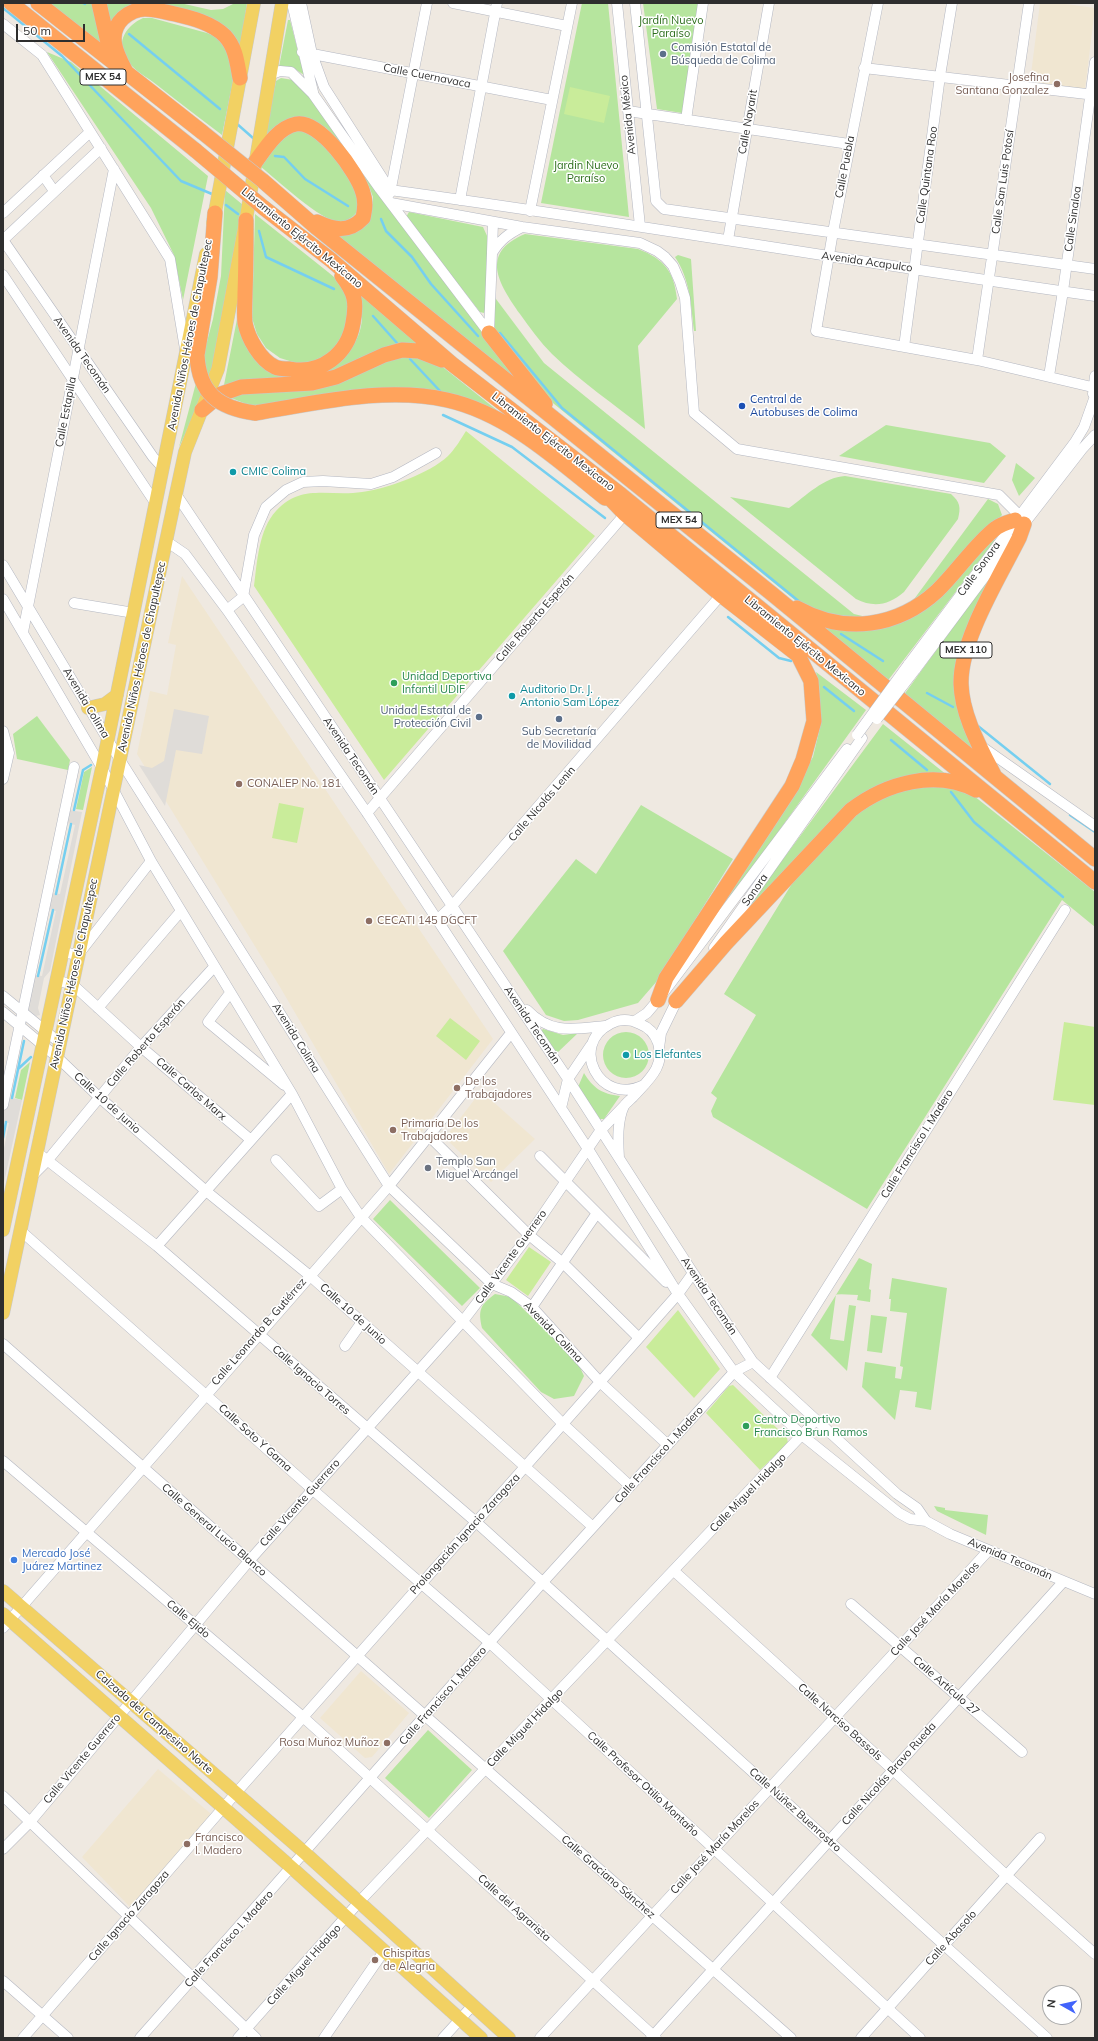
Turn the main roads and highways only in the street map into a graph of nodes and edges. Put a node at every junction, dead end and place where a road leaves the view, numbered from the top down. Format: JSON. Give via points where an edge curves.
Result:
{"nodes":[{"id":1,"x":11,"y":3,"type":"edge"},
{"id":2,"x":38,"y":3,"type":"edge"},
{"id":3,"x":99,"y":3,"type":"edge"},
{"id":4,"x":254,"y":3,"type":"edge"},
{"id":5,"x":282,"y":3,"type":"edge"},
{"id":6,"x":112,"y":62,"type":"junction"},
{"id":7,"x":127,"y":74,"type":"junction"},
{"id":8,"x":240,"y":78,"type":"junction"},
{"id":9,"x":254,"y":164,"type":"junction"},
{"id":10,"x":215,"y":213,"type":"joint"},
{"id":11,"x":302,"y":215,"type":"junction"},
{"id":12,"x":246,"y":220,"type":"junction"},
{"id":13,"x":331,"y":260,"type":"junction"},
{"id":14,"x":489,"y":333,"type":"road end"},
{"id":15,"x":192,"y":356,"type":"junction"},
{"id":16,"x":452,"y":364,"type":"junction"},
{"id":17,"x":202,"y":410,"type":"junction"},
{"id":18,"x":572,"y":435,"type":"junction"},
{"id":19,"x":571,"y":456,"type":"junction"},
{"id":20,"x":625,"y":514,"type":"junction"},
{"id":21,"x":771,"y":593,"type":"junction"},
{"id":22,"x":798,"y":655,"type":"junction"},
{"id":23,"x":859,"y":690,"type":"junction"},
{"id":24,"x":117,"y":695,"type":"junction"},
{"id":25,"x":88,"y":708,"type":"road end"},
{"id":26,"x":998,"y":781,"type":"junction"},
{"id":27,"x":996,"y":801,"type":"junction"},
{"id":28,"x":1095,"y":859,"type":"edge"},
{"id":29,"x":1095,"y":882,"type":"edge"},
{"id":30,"x":658,"y":1000,"type":"road end"},
{"id":31,"x":676,"y":1001,"type":"road end"},
{"id":32,"x":3,"y":1230,"type":"edge"},
{"id":33,"x":3,"y":1313,"type":"edge"},
{"id":34,"x":3,"y":1591,"type":"edge"},
{"id":35,"x":5,"y":1621,"type":"edge"},
{"id":36,"x":78,"y":1656,"type":"junction"},
{"id":37,"x":66,"y":1669,"type":"junction"},
{"id":38,"x":103,"y":1678,"type":"junction"},
{"id":39,"x":91,"y":1691,"type":"junction"},
{"id":40,"x":481,"y":2038,"type":"edge"},
{"id":41,"x":509,"y":2038,"type":"edge"}],
"edges":[{"from":1,"to":13,"type":"highway","name":"Libramiento Ejército Mexicano","number":"MEX 54","bridge":true},
{"from":2,"to":6,"type":"highway","name":"Libramiento Ejército Mexicano","number":"MEX 54"},
{"from":3,"to":6,"type":"highway"},
{"from":4,"to":8,"type":"main road"},
{"from":5,"to":9,"type":"main road","name":"Avenida Niños Héroes de Chapultepec"},
{"from":6,"to":7,"type":"highway","name":"Libramiento Ejército Mexicano","number":"MEX 54"},
{"from":7,"to":8,"type":"highway","via":[[115,48],[115,28],[127,15],[144,9],[186,17],[218,30],[226,37],[235,53]]},
{"from":7,"to":11,"type":"highway","name":"Libramiento Ejército Mexicano","number":"MEX 54","bridge":true,"via":[[263,181]]},
{"from":8,"to":10,"type":"main road"},
{"from":9,"to":11,"type":"highway","via":[[277,135],[296,124],[312,126],[326,136],[363,191],[366,204],[363,218],[349,228],[341,229]]},
{"from":9,"to":12,"type":"main road","name":"Avenida Niños Héroes de Chapultepec"},
{"from":10,"to":15,"type":"highway","via":[[210,277]]},
{"from":11,"to":18,"type":"highway","name":"Libramiento Ejército Mexicano","number":"MEX 54"},
{"from":12,"to":13,"type":"highway","via":[[245,322],[261,355],[275,367],[299,371],[313,370],[330,362],[344,348],[352,331],[356,307],[352,290]]},
{"from":12,"to":17,"type":"main road","name":"Avenida Niños Héroes de Chapultepec","via":[[218,369]]},
{"from":13,"to":16,"type":"highway","name":"Libramiento Ejército Mexicano","number":"MEX 54"},
{"from":14,"to":18,"type":"highway"},
{"from":15,"to":20,"type":"highway","bridge":true,"via":[[204,387],[216,400],[235,410],[255,413],[366,396],[405,395],[448,400],[485,413],[540,446]]},
{"from":15,"to":24,"type":"main road","name":"Avenida Niños Héroes de Chapultepec","via":[[163,468]]},
{"from":16,"to":17,"type":"highway","via":[[419,352],[402,350],[384,355],[336,377],[312,382],[241,386],[221,394]]},
{"from":16,"to":19,"type":"highway","name":"Libramiento Ejército Mexicano","number":"MEX 54"},
{"from":17,"to":33,"type":"main road","name":"Avenida Niños Héroes de Chapultepec","via":[[185,452],[57,1057],[42,1157],[33,1175]]},
{"from":18,"to":21,"type":"highway","name":"Libramiento Ejército Mexicano","number":"MEX 54"},
{"from":19,"to":20,"type":"highway"},
{"from":19,"to":23,"type":"highway","name":"Libramiento Ejército Mexicano","number":"MEX 54"},
{"from":20,"to":22,"type":"highway","via":[[721,595]]},
{"from":21,"to":26,"type":"highway","name":"Libramiento Ejército Mexicano","number":"MEX 54"},
{"from":21,"to":26,"type":"highway","number":"MEX 110","via":[[824,620],[844,624],[879,623],[899,617],[926,600],[996,528],[1021,520],[1019,538],[968,640],[962,662],[961,685],[968,720]]},
{"from":22,"to":23,"type":"highway"},
{"from":22,"to":30,"type":"highway","via":[[811,681],[814,721],[804,760],[792,786],[666,978]]},
{"from":23,"to":27,"type":"highway","name":"Libramiento Ejército Mexicano","number":"MEX 54"},
{"from":24,"to":25,"type":"main road","via":[[105,704]]},
{"from":24,"to":32,"type":"main road","name":"Avenida Niños Héroes de Chapultepec"},
{"from":26,"to":28,"type":"highway","name":"Libramiento Ejército Mexicano","number":"MEX 54"},
{"from":27,"to":29,"type":"highway","name":"Libramiento Ejército Mexicano","number":"MEX 54"},
{"from":27,"to":31,"type":"highway","via":[[967,785],[942,780],[897,785],[866,799],[852,810],[726,943]]},
{"from":34,"to":36,"type":"main road","name":"Calzada del Campesino Norte"},
{"from":35,"to":37,"type":"main road","name":"Calzada del Campesino Norte"},
{"from":36,"to":37,"type":"main road"},
{"from":36,"to":38,"type":"main road","name":"Calzada del Campesino Norte"},
{"from":37,"to":39,"type":"main road","name":"Calzada del Campesino Norte"},
{"from":38,"to":39,"type":"main road"},
{"from":38,"to":41,"type":"main road","name":"Calzada del Campesino Norte","via":[[305,1853]]},
{"from":39,"to":40,"type":"main road","name":"Calzada del Campesino Norte"}]}
